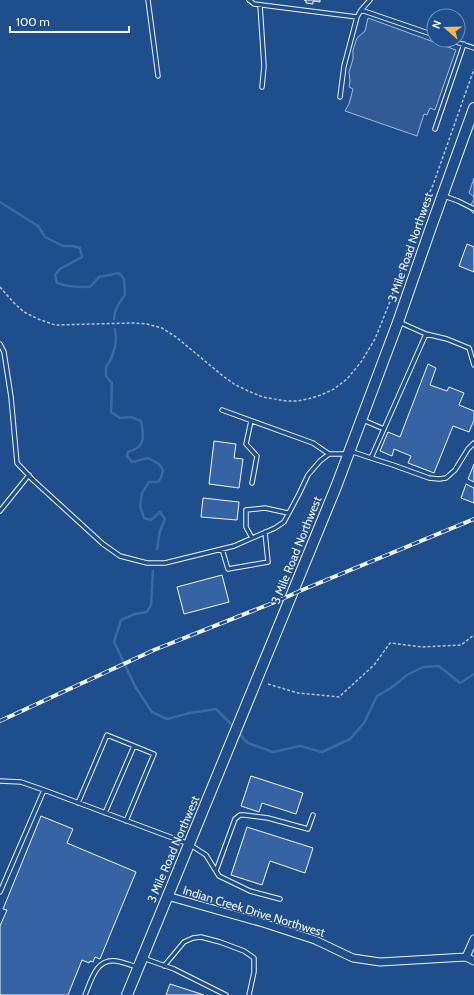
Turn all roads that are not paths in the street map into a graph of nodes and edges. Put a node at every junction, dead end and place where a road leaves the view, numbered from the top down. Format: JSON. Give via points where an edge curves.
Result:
{"nodes":[{"id":1,"x":148,"y":0,"type":"edge"},
{"id":2,"x":249,"y":0,"type":"edge"},
{"id":3,"x":370,"y":0,"type":"edge"},
{"id":4,"x":260,"y":5,"type":"junction"},
{"id":5,"x":361,"y":10,"type":"junction"},
{"id":6,"x":357,"y":17,"type":"junction"},
{"id":7,"x":426,"y":32,"type":"edge"},
{"id":8,"x":463,"y":48,"type":"edge"},
{"id":9,"x":158,"y":76,"type":"dead end"},
{"id":10,"x":262,"y":87,"type":"dead end"},
{"id":11,"x":340,"y":97,"type":"dead end"},
{"id":12,"x":474,"y":108,"type":"edge"},
{"id":13,"x":435,"y":129,"type":"dead end"},
{"id":14,"x":442,"y":196,"type":"junction"},
{"id":15,"x":474,"y":209,"type":"edge"},
{"id":16,"x":398,"y":322,"type":"junction"},
{"id":17,"x":426,"y":334,"type":"junction"},
{"id":18,"x":0,"y":344,"type":"edge"},
{"id":19,"x":474,"y":365,"type":"edge"},
{"id":20,"x":222,"y":410,"type":"dead end"},
{"id":21,"x":251,"y":420,"type":"junction"},
{"id":22,"x":362,"y":420,"type":"junction"},
{"id":23,"x":384,"y":429,"type":"junction"},
{"id":24,"x":474,"y":443,"type":"edge"},
{"id":25,"x":350,"y":453,"type":"junction"},
{"id":26,"x":328,"y":454,"type":"junction"},
{"id":27,"x":371,"y":458,"type":"junction"},
{"id":28,"x":29,"y":475,"type":"junction"},
{"id":29,"x":252,"y":483,"type":"dead end"},
{"id":30,"x":0,"y":511,"type":"edge"},
{"id":31,"x":288,"y":513,"type":"junction"},
{"id":32,"x":265,"y":532,"type":"junction"},
{"id":33,"x":252,"y":538,"type":"junction"},
{"id":34,"x":222,"y":549,"type":"junction"},
{"id":35,"x":134,"y":746,"type":"junction"},
{"id":36,"x":0,"y":781,"type":"edge"},
{"id":37,"x":44,"y":790,"type":"junction"},
{"id":38,"x":78,"y":803,"type":"junction"},
{"id":39,"x":105,"y":813,"type":"junction"},
{"id":40,"x":313,"y":815,"type":"dead end"},
{"id":41,"x":126,"y":821,"type":"junction"},
{"id":42,"x":189,"y":844,"type":"junction"},
{"id":43,"x":216,"y":871,"type":"junction"},
{"id":44,"x":0,"y":892,"type":"edge"},
{"id":45,"x":167,"y":896,"type":"junction"},
{"id":46,"x":280,"y":899,"type":"dead end"},
{"id":47,"x":474,"y":939,"type":"edge"},
{"id":48,"x":466,"y":957,"type":"junction"},
{"id":49,"x":142,"y":958,"type":"junction"},
{"id":50,"x":474,"y":961,"type":"edge"},
{"id":51,"x":164,"y":966,"type":"junction"},
{"id":52,"x":138,"y":968,"type":"junction"},
{"id":53,"x":85,"y":995,"type":"edge"},
{"id":54,"x":127,"y":995,"type":"edge"},
{"id":55,"x":226,"y":995,"type":"edge"},
{"id":56,"x":249,"y":995,"type":"edge"}],
"edges":[{"from":1,"to":9,"type":"lane"},
{"from":2,"to":4,"type":"lane"},
{"from":3,"to":5,"type":"lane"},
{"from":4,"to":6,"type":"lane"},
{"from":4,"to":10,"type":"lane","via":[[264,66]]},
{"from":5,"to":6,"type":"lane"},
{"from":5,"to":7,"type":"lane"},
{"from":6,"to":11,"type":"lane","via":[[344,66]]},
{"from":8,"to":13,"type":"lane"},
{"from":12,"to":14,"type":"main road","name":"3 Mile Road Northwest"},
{"from":14,"to":15,"type":"lane"},
{"from":14,"to":16,"type":"main road","name":"3 Mile Road Northwest"},
{"from":16,"to":17,"type":"lane"},
{"from":16,"to":22,"type":"main road","name":"3 Mile Road Northwest"},
{"from":17,"to":19,"type":"lane","via":[[469,348]]},
{"from":17,"to":23,"type":"lane"},
{"from":18,"to":28,"type":"lane","via":[[4,352],[11,397],[17,463]]},
{"from":20,"to":21,"type":"lane"},
{"from":21,"to":26,"type":"lane","via":[[313,443]]},
{"from":21,"to":29,"type":"lane","via":[[246,444],[257,456]]},
{"from":22,"to":23,"type":"lane"},
{"from":22,"to":25,"type":"main road","name":"3 Mile Road Northwest"},
{"from":23,"to":27,"type":"lane"},
{"from":24,"to":27,"type":"lane","via":[[455,470],[446,478],[429,478]]},
{"from":25,"to":26,"type":"lane"},
{"from":25,"to":27,"type":"lane"},
{"from":25,"to":42,"type":"main road","name":"3 Mile Road Northwest"},
{"from":26,"to":31,"type":"lane","via":[[308,475]]},
{"from":28,"to":30,"type":"lane"},
{"from":28,"to":34,"type":"lane","via":[[103,544],[120,556],[165,563]]},
{"from":31,"to":32,"type":"lane","via":[[284,522]]},
{"from":31,"to":33,"type":"lane","via":[[265,508],[246,510],[246,527]]},
{"from":32,"to":33,"type":"lane"},
{"from":32,"to":34,"type":"lane","via":[[268,562],[228,569]]},
{"from":33,"to":34,"type":"lane"},
{"from":35,"to":38,"type":"lane","via":[[107,736]]},
{"from":35,"to":39,"type":"lane"},
{"from":35,"to":41,"type":"lane","via":[[154,754]]},
{"from":36,"to":37,"type":"lane","via":[[21,782]]},
{"from":37,"to":38,"type":"lane"},
{"from":37,"to":44,"type":"lane"},
{"from":38,"to":39,"type":"lane"},
{"from":39,"to":41,"type":"lane"},
{"from":40,"to":43,"type":"lane","via":[[308,829],[268,818],[240,815],[235,819]]},
{"from":41,"to":42,"type":"lane"},
{"from":42,"to":43,"type":"lane","via":[[206,855]]},
{"from":42,"to":45,"type":"main road","name":"3 Mile Road Northwest"},
{"from":43,"to":46,"type":"lane","via":[[219,876],[250,892]]},
{"from":45,"to":48,"type":"street","name":"Indian Creek Drive Northwest","via":[[315,940],[353,958],[380,962]]},
{"from":45,"to":49,"type":"main road","name":"3 Mile Road Northwest"},
{"from":47,"to":48,"type":"street"},
{"from":48,"to":50,"type":"street","name":"Indian Creek Drive Northwest"},
{"from":49,"to":51,"type":"lane"},
{"from":49,"to":52,"type":"main road","name":"3 Mile Road Northwest"},
{"from":51,"to":55,"type":"lane"},
{"from":51,"to":56,"type":"lane","via":[[184,942],[193,938],[201,937],[220,942],[244,951],[254,958]]},
{"from":52,"to":53,"type":"lane","via":[[115,961],[103,963],[94,972]]},
{"from":52,"to":54,"type":"main road","name":"3 Mile Road Northwest"}]}
